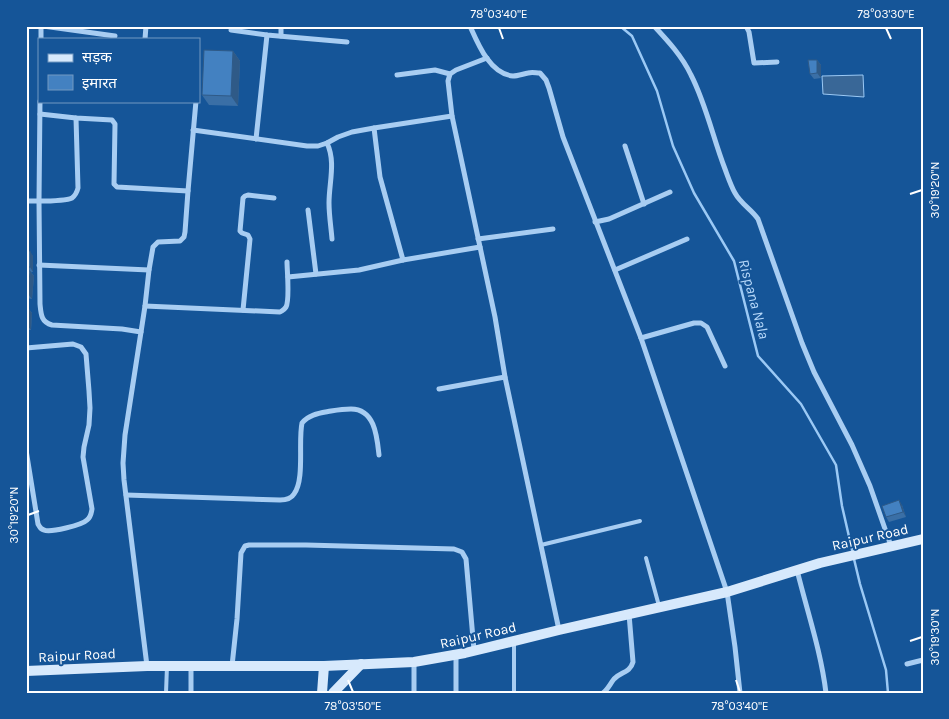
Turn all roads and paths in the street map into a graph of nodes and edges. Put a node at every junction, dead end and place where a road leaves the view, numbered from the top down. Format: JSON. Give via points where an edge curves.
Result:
{"nodes":[{"id":1,"x":42,"y":26,"type":"edge"},
{"id":2,"x":281,"y":26,"type":"edge"},
{"id":3,"x":470,"y":26,"type":"edge"},
{"id":4,"x":654,"y":26,"type":"edge"},
{"id":5,"x":746,"y":26,"type":"edge"},
{"id":6,"x":231,"y":30,"type":"dead end"},
{"id":7,"x":267,"y":35,"type":"junction"},
{"id":8,"x":115,"y":36,"type":"dead end"},
{"id":9,"x":281,"y":36,"type":"junction"},
{"id":10,"x":348,"y":42,"type":"dead end"},
{"id":11,"x":487,"y":58,"type":"junction"},
{"id":12,"x":778,"y":62,"type":"dead end"},
{"id":13,"x":397,"y":74,"type":"dead end"},
{"id":14,"x":450,"y":74,"type":"junction"},
{"id":15,"x":40,"y":102,"type":"edge"},
{"id":16,"x":196,"y":102,"type":"edge"},
{"id":17,"x":40,"y":114,"type":"junction"},
{"id":18,"x":452,"y":116,"type":"junction"},
{"id":19,"x":76,"y":118,"type":"junction"},
{"id":20,"x":374,"y":128,"type":"junction"},
{"id":21,"x":194,"y":130,"type":"junction"},
{"id":22,"x":256,"y":139,"type":"junction"},
{"id":23,"x":327,"y":143,"type":"junction"},
{"id":24,"x":625,"y":146,"type":"dead end"},
{"id":25,"x":188,"y":191,"type":"junction"},
{"id":26,"x":670,"y":192,"type":"dead end"},
{"id":27,"x":274,"y":198,"type":"dead end"},
{"id":28,"x":26,"y":201,"type":"edge"},
{"id":29,"x":39,"y":201,"type":"junction"},
{"id":30,"x":644,"y":204,"type":"junction"},
{"id":31,"x":308,"y":210,"type":"dead end"},
{"id":32,"x":595,"y":222,"type":"junction"},
{"id":33,"x":553,"y":229,"type":"dead end"},
{"id":34,"x":332,"y":239,"type":"dead end"},
{"id":35,"x":687,"y":239,"type":"dead end"},
{"id":36,"x":478,"y":240,"type":"junction"},
{"id":37,"x":480,"y":247,"type":"junction"},
{"id":38,"x":402,"y":260,"type":"junction"},
{"id":39,"x":287,"y":262,"type":"dead end"},
{"id":40,"x":39,"y":265,"type":"junction"},
{"id":41,"x":149,"y":270,"type":"junction"},
{"id":42,"x":615,"y":270,"type":"junction"},
{"id":43,"x":316,"y":274,"type":"junction"},
{"id":44,"x":288,"y":277,"type":"junction"},
{"id":45,"x":145,"y":306,"type":"junction"},
{"id":46,"x":243,"y":310,"type":"junction"},
{"id":47,"x":141,"y":332,"type":"junction"},
{"id":48,"x":641,"y":338,"type":"junction"},
{"id":49,"x":26,"y":348,"type":"edge"},
{"id":50,"x":725,"y":366,"type":"dead end"},
{"id":51,"x":505,"y":377,"type":"junction"},
{"id":52,"x":439,"y":389,"type":"dead end"},
{"id":53,"x":26,"y":450,"type":"edge"},
{"id":54,"x":379,"y":455,"type":"dead end"},
{"id":55,"x":126,"y":495,"type":"junction"},
{"id":56,"x":640,"y":521,"type":"dead end"},
{"id":57,"x":923,"y":538,"type":"edge"},
{"id":58,"x":541,"y":545,"type":"junction"},
{"id":59,"x":891,"y":546,"type":"junction"},
{"id":60,"x":646,"y":558,"type":"dead end"},
{"id":61,"x":797,"y":570,"type":"junction"},
{"id":62,"x":727,"y":592,"type":"junction"},
{"id":63,"x":659,"y":607,"type":"junction"},
{"id":64,"x":628,"y":614,"type":"junction"},
{"id":65,"x":559,"y":630,"type":"junction"},
{"id":66,"x":514,"y":641,"type":"junction"},
{"id":67,"x":474,"y":651,"type":"junction"},
{"id":68,"x":456,"y":655,"type":"junction"},
{"id":69,"x":923,"y":660,"type":"edge"},
{"id":70,"x":414,"y":662,"type":"junction"},
{"id":71,"x":361,"y":664,"type":"junction"},
{"id":72,"x":907,"y":664,"type":"dead end"},
{"id":73,"x":147,"y":666,"type":"junction"},
{"id":74,"x":167,"y":666,"type":"junction"},
{"id":75,"x":191,"y":666,"type":"junction"},
{"id":76,"x":232,"y":666,"type":"junction"},
{"id":77,"x":324,"y":666,"type":"junction"},
{"id":78,"x":26,"y":671,"type":"edge"},
{"id":79,"x":606,"y":692,"type":"edge"},
{"id":80,"x":166,"y":693,"type":"edge"},
{"id":81,"x":191,"y":693,"type":"edge"},
{"id":82,"x":322,"y":693,"type":"edge"},
{"id":83,"x":333,"y":693,"type":"edge"},
{"id":84,"x":414,"y":693,"type":"edge"},
{"id":85,"x":456,"y":693,"type":"edge"},
{"id":86,"x":514,"y":693,"type":"edge"},
{"id":87,"x":740,"y":693,"type":"edge"},
{"id":88,"x":826,"y":693,"type":"edge"}],
"edges":[{"from":1,"to":8,"type":"street"},
{"from":2,"to":9,"type":"street"},
{"from":3,"to":11,"type":"street"},
{"from":4,"to":59,"type":"street","via":[[681,56],[692,76],[735,193],[758,219],[802,343],[870,486]]},
{"from":5,"to":12,"type":"street","via":[[754,63]]},
{"from":6,"to":7,"type":"street"},
{"from":7,"to":9,"type":"street"},
{"from":7,"to":22,"type":"street"},
{"from":9,"to":10,"type":"street"},
{"from":11,"to":14,"type":"street"},
{"from":11,"to":32,"type":"street","via":[[498,71],[513,76],[540,73],[546,80],[563,137]]},
{"from":13,"to":14,"type":"street","via":[[435,70]]},
{"from":14,"to":18,"type":"street"},
{"from":15,"to":17,"type":"street"},
{"from":16,"to":21,"type":"street"},
{"from":17,"to":19,"type":"street"},
{"from":17,"to":29,"type":"street"},
{"from":18,"to":20,"type":"street"},
{"from":18,"to":36,"type":"street"},
{"from":19,"to":25,"type":"street","via":[[115,122],[114,184],[117,187]]},
{"from":19,"to":29,"type":"street","via":[[77,192],[67,200]]},
{"from":20,"to":23,"type":"street","via":[[352,132]]},
{"from":20,"to":38,"type":"street","via":[[380,176]]},
{"from":21,"to":22,"type":"street"},
{"from":21,"to":25,"type":"street"},
{"from":22,"to":23,"type":"street","via":[[307,146]]},
{"from":23,"to":34,"type":"street","via":[[332,158],[329,202]]},
{"from":24,"to":30,"type":"street"},
{"from":25,"to":41,"type":"street","via":[[184,237],[180,241],[156,243]]},
{"from":26,"to":30,"type":"street"},
{"from":27,"to":46,"type":"street","via":[[248,195],[243,198],[240,231],[250,239]]},
{"from":28,"to":29,"type":"street"},
{"from":29,"to":40,"type":"street"},
{"from":30,"to":32,"type":"street"},
{"from":31,"to":43,"type":"street"},
{"from":32,"to":42,"type":"street"},
{"from":33,"to":36,"type":"street"},
{"from":35,"to":42,"type":"street"},
{"from":36,"to":37,"type":"street"},
{"from":37,"to":38,"type":"street"},
{"from":37,"to":51,"type":"street"},
{"from":38,"to":43,"type":"street","via":[[359,270]]},
{"from":39,"to":44,"type":"street"},
{"from":40,"to":41,"type":"street"},
{"from":40,"to":47,"type":"street","via":[[40,304],[45,322]]},
{"from":41,"to":45,"type":"street"},
{"from":42,"to":48,"type":"street"},
{"from":43,"to":44,"type":"street"},
{"from":44,"to":46,"type":"street","via":[[288,304],[285,309],[280,312]]},
{"from":45,"to":46,"type":"street"},
{"from":45,"to":47,"type":"street"},
{"from":47,"to":55,"type":"street","via":[[125,435]]},
{"from":48,"to":50,"type":"street","via":[[701,323],[707,327]]},
{"from":48,"to":62,"type":"street"},
{"from":49,"to":53,"type":"street","via":[[73,344],[82,347],[86,354],[90,416],[83,457],[92,509],[89,520],[46,531],[40,527]]},
{"from":51,"to":52,"type":"street"},
{"from":51,"to":58,"type":"street"},
{"from":54,"to":55,"type":"street","via":[[371,419],[363,411],[330,411],[302,422],[300,476],[298,488],[290,498]]},
{"from":55,"to":73,"type":"street"},
{"from":56,"to":58,"type":"lane"},
{"from":57,"to":59,"type":"main road","name":"Raipur Road"},
{"from":58,"to":65,"type":"street"},
{"from":59,"to":61,"type":"main road","name":"Raipur Road"},
{"from":60,"to":63,"type":"lane"},
{"from":61,"to":62,"type":"main road","name":"Raipur Road"},
{"from":61,"to":88,"type":"street","via":[[820,656]]},
{"from":62,"to":63,"type":"main road","name":"Raipur Road"},
{"from":62,"to":87,"type":"street"},
{"from":63,"to":64,"type":"main road","name":"Raipur Road"},
{"from":64,"to":65,"type":"main road","name":"Raipur Road"},
{"from":64,"to":79,"type":"street","via":[[632,667],[613,680]]},
{"from":65,"to":66,"type":"main road","name":"Raipur Road"},
{"from":66,"to":67,"type":"main road","name":"Raipur Road"},
{"from":66,"to":86,"type":"lane"},
{"from":67,"to":68,"type":"main road","name":"Raipur Road"},
{"from":67,"to":76,"type":"street","via":[[466,559],[462,552],[454,549],[249,545],[241,553]]},
{"from":68,"to":70,"type":"main road","name":"Raipur Road"},
{"from":68,"to":85,"type":"street"},
{"from":69,"to":72,"type":"street"},
{"from":70,"to":71,"type":"main road","name":"Raipur Road"},
{"from":70,"to":84,"type":"street"},
{"from":71,"to":77,"type":"main road","name":"Raipur Road"},
{"from":71,"to":83,"type":"main road"},
{"from":73,"to":74,"type":"main road","name":"Raipur Road"},
{"from":73,"to":78,"type":"main road","name":"Raipur Road"},
{"from":74,"to":75,"type":"main road","name":"Raipur Road"},
{"from":74,"to":80,"type":"lane"},
{"from":75,"to":76,"type":"main road","name":"Raipur Road"},
{"from":75,"to":81,"type":"street"},
{"from":76,"to":77,"type":"main road","name":"Raipur Road"},
{"from":77,"to":82,"type":"main road"}]}
